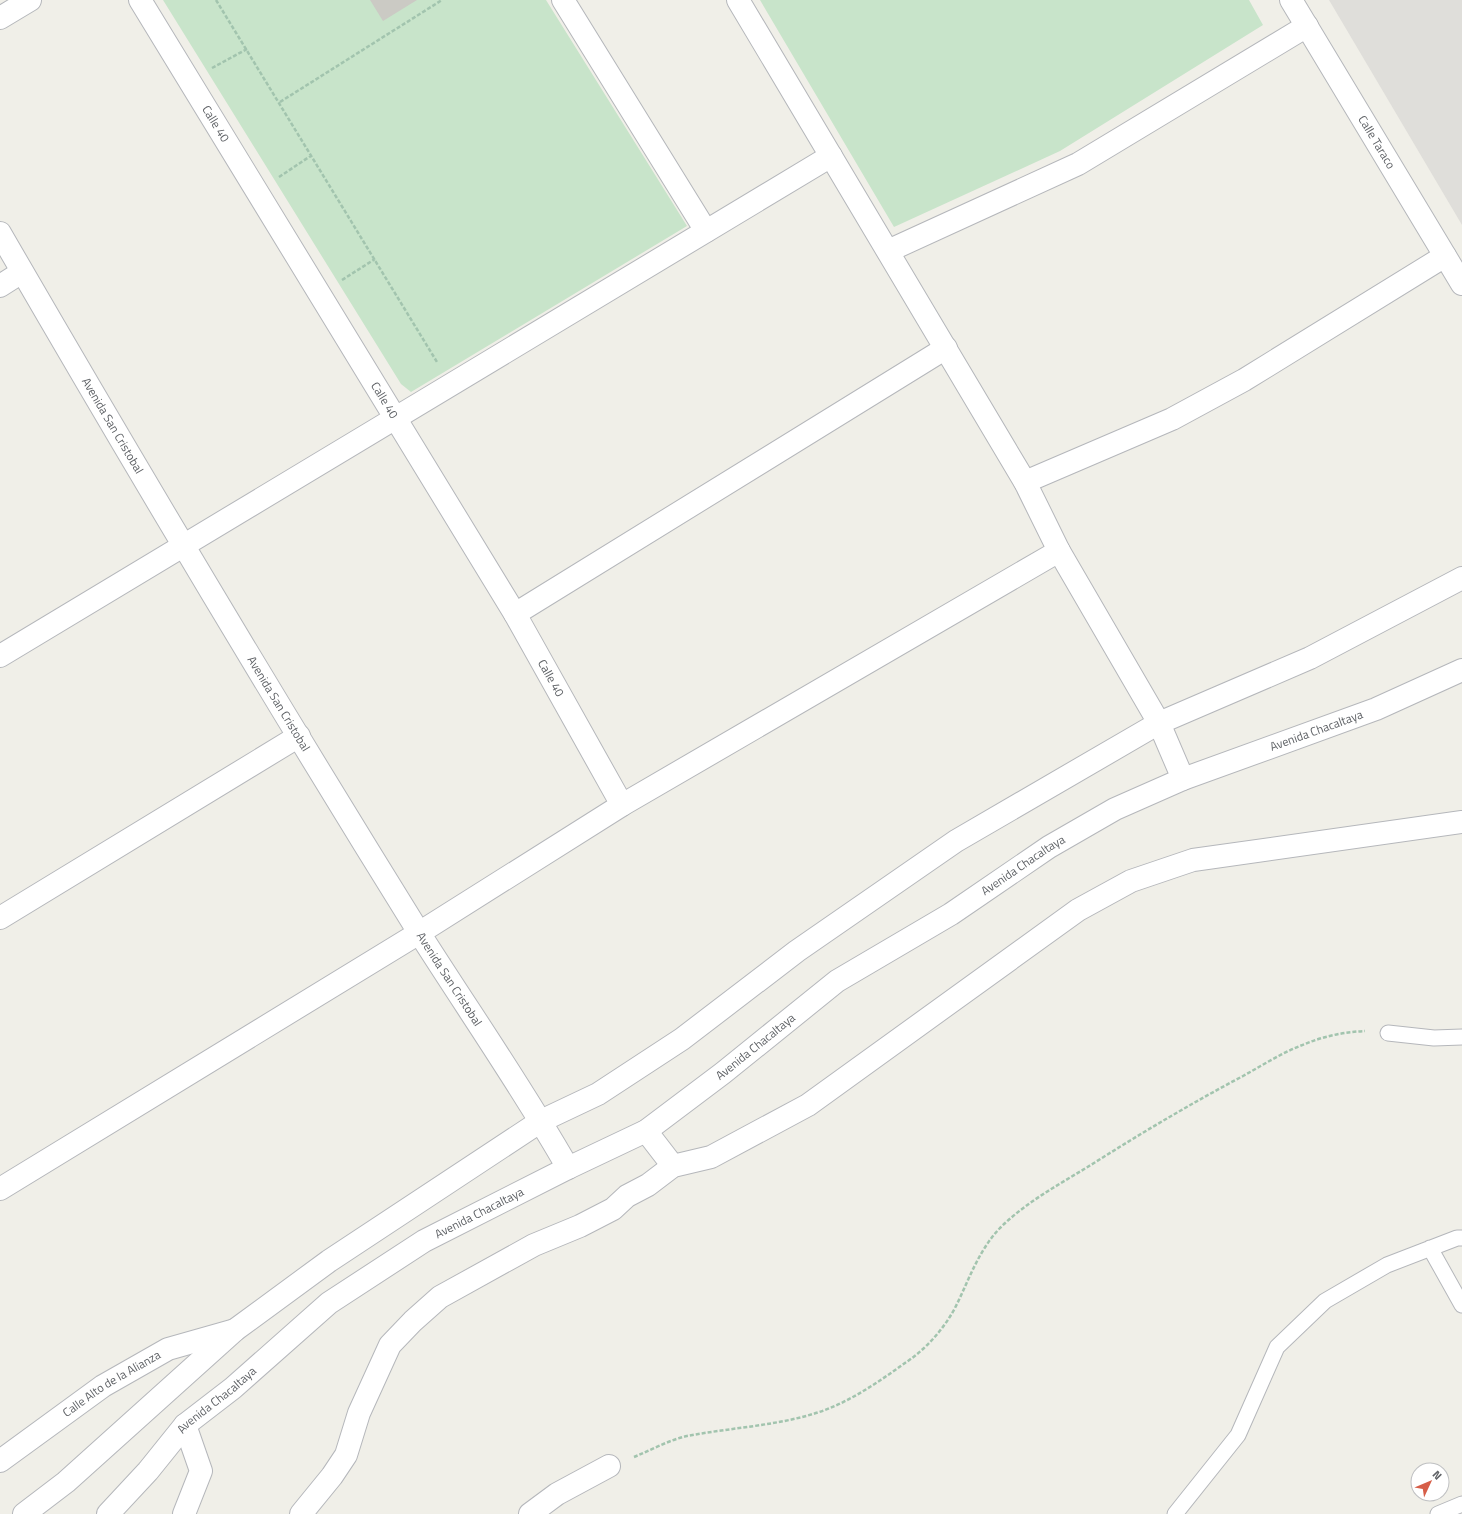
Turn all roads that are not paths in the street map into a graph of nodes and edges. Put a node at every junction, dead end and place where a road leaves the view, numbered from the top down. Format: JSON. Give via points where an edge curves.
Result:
{"nodes":[{"id":1,"x":30,"y":0,"type":"edge"},
{"id":2,"x":140,"y":0,"type":"edge"},
{"id":3,"x":563,"y":0,"type":"edge"},
{"id":4,"x":738,"y":0,"type":"edge"},
{"id":5,"x":1291,"y":0,"type":"edge"},
{"id":6,"x":0,"y":18,"type":"edge"},
{"id":7,"x":1307,"y":26,"type":"junction"},
{"id":8,"x":831,"y":156,"type":"junction"},
{"id":9,"x":706,"y":231,"type":"junction"},
{"id":10,"x":0,"y":233,"type":"edge"},
{"id":11,"x":888,"y":251,"type":"junction"},
{"id":12,"x":1445,"y":256,"type":"junction"},
{"id":13,"x":22,"y":272,"type":"junction"},
{"id":14,"x":1462,"y":284,"type":"edge"},
{"id":15,"x":0,"y":286,"type":"edge"},
{"id":16,"x":946,"y":348,"type":"junction"},
{"id":17,"x":395,"y":418,"type":"junction"},
{"id":18,"x":1025,"y":482,"type":"junction"},
{"id":19,"x":184,"y":545,"type":"junction"},
{"id":20,"x":1059,"y":551,"type":"junction"},
{"id":21,"x":1462,"y":578,"type":"edge"},
{"id":22,"x":515,"y":614,"type":"junction"},
{"id":23,"x":0,"y":656,"type":"edge"},
{"id":24,"x":1462,"y":670,"type":"edge"},
{"id":25,"x":1159,"y":723,"type":"junction"},
{"id":26,"x":299,"y":736,"type":"junction"},
{"id":27,"x":1183,"y":779,"type":"junction"},
{"id":28,"x":622,"y":805,"type":"junction"},
{"id":29,"x":1462,"y":822,"type":"edge"},
{"id":30,"x":0,"y":918,"type":"edge"},
{"id":31,"x":419,"y":933,"type":"junction"},
{"id":32,"x":1388,"y":1033,"type":"road end"},
{"id":33,"x":1462,"y":1037,"type":"edge"},
{"id":34,"x":541,"y":1121,"type":"junction"},
{"id":35,"x":646,"y":1131,"type":"junction"},
{"id":36,"x":673,"y":1166,"type":"junction"},
{"id":37,"x":568,"y":1168,"type":"junction"},
{"id":38,"x":0,"y":1189,"type":"edge"},
{"id":39,"x":1462,"y":1238,"type":"edge"},
{"id":40,"x":1430,"y":1248,"type":"junction"},
{"id":41,"x":1462,"y":1306,"type":"edge"},
{"id":42,"x":235,"y":1330,"type":"junction"},
{"id":43,"x":185,"y":1425,"type":"junction"},
{"id":44,"x":0,"y":1461,"type":"edge"},
{"id":45,"x":609,"y":1466,"type":"road end"},
{"id":46,"x":1462,"y":1504,"type":"edge"},
{"id":47,"x":24,"y":1514,"type":"edge"},
{"id":48,"x":108,"y":1514,"type":"edge"},
{"id":49,"x":184,"y":1514,"type":"edge"},
{"id":50,"x":301,"y":1514,"type":"edge"},
{"id":51,"x":530,"y":1514,"type":"edge"},
{"id":52,"x":1175,"y":1514,"type":"edge"},
{"id":53,"x":1438,"y":1514,"type":"edge"}],
"edges":[{"from":1,"to":6,"type":"street"},
{"from":2,"to":17,"type":"street","name":"Calle 40"},
{"from":3,"to":9,"type":"street"},
{"from":4,"to":8,"type":"street"},
{"from":5,"to":7,"type":"street","name":"Calle Taraco"},
{"from":7,"to":11,"type":"street","via":[[1078,164]]},
{"from":7,"to":12,"type":"street","name":"Calle Taraco"},
{"from":8,"to":9,"type":"street"},
{"from":8,"to":11,"type":"street"},
{"from":9,"to":17,"type":"street"},
{"from":10,"to":13,"type":"street","name":"Avenida San Cristobal"},
{"from":11,"to":16,"type":"street"},
{"from":12,"to":14,"type":"street","name":"Calle Taraco"},
{"from":12,"to":18,"type":"street","via":[[1244,380],[1185,412]]},
{"from":13,"to":15,"type":"street"},
{"from":13,"to":19,"type":"street","name":"Avenida San Cristobal"},
{"from":16,"to":18,"type":"street"},
{"from":16,"to":22,"type":"street"},
{"from":17,"to":19,"type":"street"},
{"from":17,"to":22,"type":"street","name":"Calle 40"},
{"from":18,"to":20,"type":"street"},
{"from":19,"to":23,"type":"street"},
{"from":19,"to":26,"type":"street","name":"Avenida San Cristobal"},
{"from":20,"to":25,"type":"street"},
{"from":20,"to":28,"type":"street"},
{"from":21,"to":25,"type":"street","via":[[1310,658]]},
{"from":22,"to":28,"type":"street","name":"Calle 40"},
{"from":24,"to":27,"type":"street","name":"Avenida Chacaltaya","via":[[1376,709]]},
{"from":25,"to":27,"type":"street"},
{"from":25,"to":34,"type":"street","via":[[956,841],[797,951],[682,1039],[598,1094]]},
{"from":26,"to":30,"type":"street"},
{"from":26,"to":31,"type":"street","name":"Avenida San Cristobal"},
{"from":27,"to":35,"type":"street","name":"Avenida Chacaltaya","via":[[1115,810],[1049,847],[951,914],[837,981],[724,1073]]},
{"from":28,"to":31,"type":"street"},
{"from":29,"to":36,"type":"street","via":[[1193,860],[1131,881],[1078,910],[808,1105],[711,1157]]},
{"from":31,"to":34,"type":"street","name":"Avenida San Cristobal"},
{"from":31,"to":38,"type":"street"},
{"from":32,"to":33,"type":"lane","via":[[1434,1038]]},
{"from":34,"to":37,"type":"street","name":"Avenida San Cristobal"},
{"from":34,"to":42,"type":"street","via":[[329,1261]]},
{"from":35,"to":36,"type":"street"},
{"from":35,"to":37,"type":"street","name":"Avenida Chacaltaya"},
{"from":36,"to":50,"type":"street","via":[[648,1185],[627,1196],[613,1209],[534,1245],[440,1296],[413,1321],[390,1345],[359,1413],[346,1455]]},
{"from":37,"to":43,"type":"street","name":"Avenida Chacaltaya","via":[[424,1241],[329,1303],[233,1388]]},
{"from":39,"to":40,"type":"lane"},
{"from":40,"to":41,"type":"lane"},
{"from":40,"to":52,"type":"lane","via":[[1387,1265],[1325,1301],[1277,1347],[1238,1435]]},
{"from":42,"to":44,"type":"street","name":"Calle Alto de la Alianza","via":[[168,1349],[103,1386]]},
{"from":42,"to":47,"type":"street","via":[[66,1482]]},
{"from":43,"to":48,"type":"street","name":"Avenida Chacaltaya","via":[[148,1471]]},
{"from":43,"to":49,"type":"street","via":[[201,1471]]},
{"from":45,"to":51,"type":"street","via":[[557,1494]]},
{"from":46,"to":53,"type":"lane"}]}
